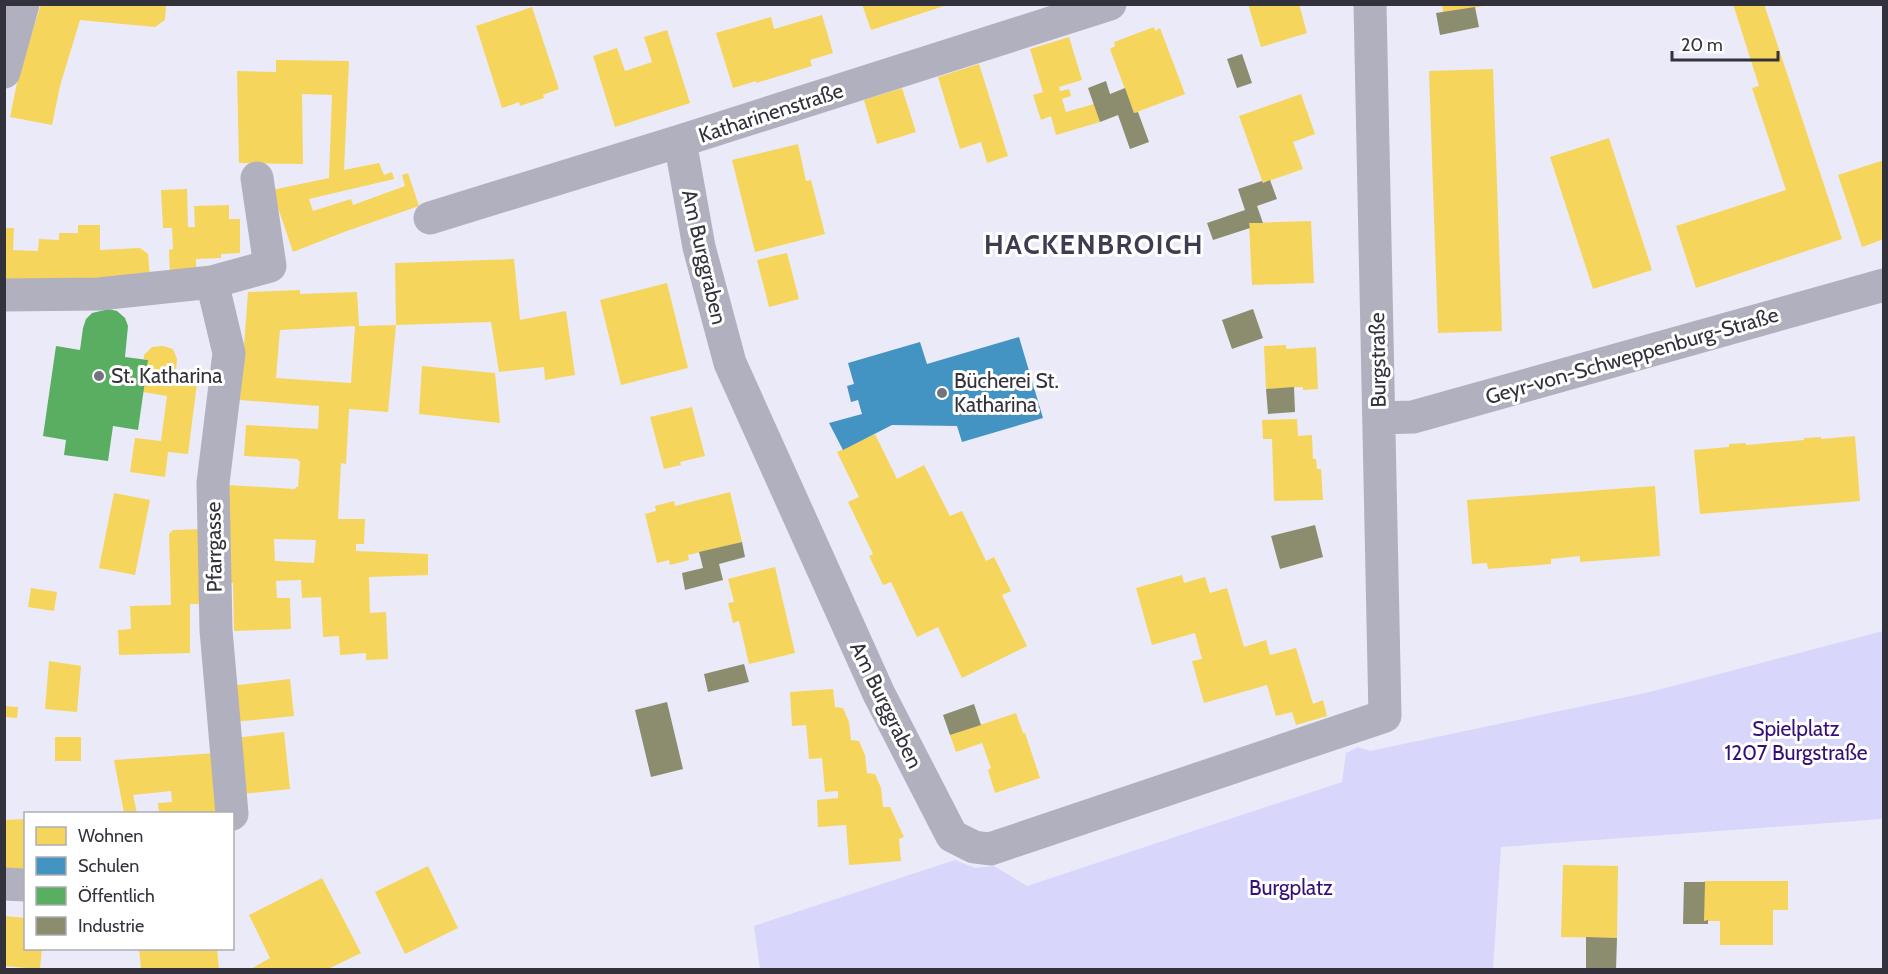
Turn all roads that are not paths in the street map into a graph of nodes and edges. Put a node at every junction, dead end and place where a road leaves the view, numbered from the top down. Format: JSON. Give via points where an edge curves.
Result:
{"nodes":[{"id":1,"x":23,"y":4,"type":"edge"},
{"id":2,"x":1110,"y":4,"type":"edge"},
{"id":3,"x":1370,"y":4,"type":"edge"},
{"id":4,"x":1037,"y":16,"type":"edge"},
{"id":5,"x":4,"y":72,"type":"edge"},
{"id":6,"x":680,"y":141,"type":"junction"},
{"id":7,"x":257,"y":178,"type":"dead end"},
{"id":8,"x":430,"y":218,"type":"dead end"},
{"id":9,"x":212,"y":282,"type":"junction"},
{"id":10,"x":1884,"y":285,"type":"edge"},
{"id":11,"x":4,"y":295,"type":"edge"},
{"id":12,"x":1379,"y":418,"type":"junction"},
{"id":13,"x":1385,"y":716,"type":"joint"},
{"id":14,"x":232,"y":812,"type":"edge"},
{"id":15,"x":4,"y":884,"type":"edge"},
{"id":16,"x":24,"y":885,"type":"edge"}],
"edges":[{"from":1,"to":5,"type":"street"},
{"from":2,"to":4,"type":"street","name":"Katharinenstraße"},
{"from":3,"to":12,"type":"street","name":"Burgstraße"},
{"from":4,"to":6,"type":"street","name":"Katharinenstraße"},
{"from":6,"to":8,"type":"street","name":"Katharinenstraße"},
{"from":6,"to":13,"type":"street","name":"Am Burggraben","via":[[699,247],[729,363],[879,694],[952,836],[974,847],[990,849]]},
{"from":7,"to":9,"type":"street","via":[[270,266]]},
{"from":9,"to":11,"type":"street","via":[[99,294]]},
{"from":9,"to":14,"type":"street","name":"Pfarrgasse","via":[[229,353],[213,483],[216,630]]},
{"from":10,"to":12,"type":"street","name":"Geyr-von-Schweppenburg-Straße","via":[[1413,417]]},
{"from":12,"to":13,"type":"street","name":"Burgstraße"},
{"from":15,"to":16,"type":"street"}]}
